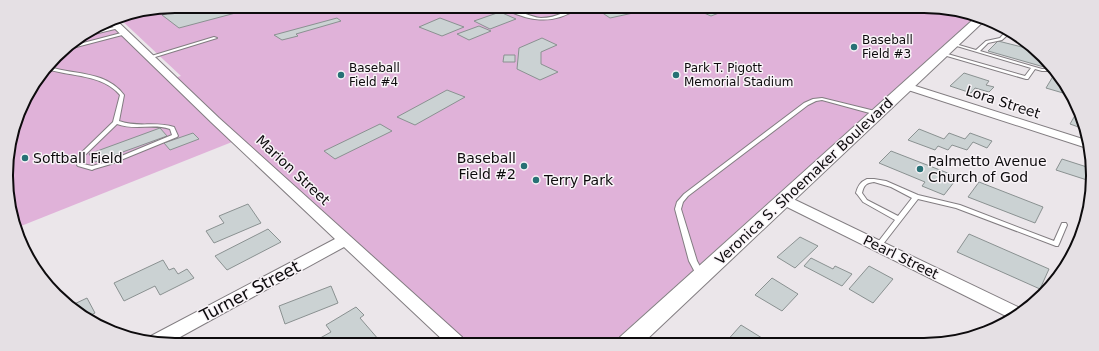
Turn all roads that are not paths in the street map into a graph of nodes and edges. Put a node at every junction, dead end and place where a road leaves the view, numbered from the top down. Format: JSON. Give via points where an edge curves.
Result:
{"nodes":[{"id":1,"x":518,"y":13,"type":"edge"},
{"id":2,"x":566,"y":13,"type":"edge"},
{"id":3,"x":977,"y":22,"type":"edge"},
{"id":4,"x":118,"y":26,"type":"edge"},
{"id":5,"x":104,"y":30,"type":"edge"},
{"id":6,"x":1005,"y":35,"type":"edge"},
{"id":7,"x":215,"y":38,"type":"dead end"},
{"id":8,"x":85,"y":40,"type":"edge"},
{"id":9,"x":947,"y":49,"type":"junction"},
{"id":10,"x":976,"y":51,"type":"junction"},
{"id":11,"x":150,"y":57,"type":"junction"},
{"id":12,"x":1034,"y":68,"type":"junction"},
{"id":13,"x":52,"y":69,"type":"edge"},
{"id":14,"x":1047,"y":69,"type":"edge"},
{"id":15,"x":906,"y":86,"type":"junction"},
{"id":16,"x":877,"y":113,"type":"junction"},
{"id":17,"x":116,"y":122,"type":"junction"},
{"id":18,"x":1083,"y":143,"type":"edge"},
{"id":19,"x":916,"y":197,"type":"junction"},
{"id":20,"x":784,"y":200,"type":"junction"},
{"id":21,"x":899,"y":219,"type":"junction"},
{"id":22,"x":1064,"y":225,"type":"dead end"},
{"id":23,"x":345,"y":240,"type":"junction"},
{"id":24,"x":878,"y":246,"type":"junction"},
{"id":25,"x":701,"y":276,"type":"junction"},
{"id":26,"x":1013,"y":312,"type":"edge"},
{"id":27,"x":163,"y":338,"type":"edge"},
{"id":28,"x":452,"y":338,"type":"edge"},
{"id":29,"x":633,"y":338,"type":"edge"}],
"edges":[{"from":1,"to":2,"type":"lane","via":[[531,18],[546,19]]},
{"from":3,"to":9,"type":"street","name":"Veronica S. Shoemaker Boulevard"},
{"from":4,"to":5,"type":"lane"},
{"from":4,"to":8,"type":"lane"},
{"from":4,"to":11,"type":"street","name":"Marion Street"},
{"from":6,"to":10,"type":"lane","via":[[1000,39],[986,42]]},
{"from":7,"to":11,"type":"lane"},
{"from":9,"to":10,"type":"lane"},
{"from":9,"to":12,"type":"lane","via":[[1026,78]]},
{"from":9,"to":15,"type":"street","name":"Veronica S. Shoemaker Boulevard"},
{"from":10,"to":12,"type":"lane"},
{"from":11,"to":23,"type":"street","name":"Marion Street"},
{"from":12,"to":14,"type":"lane"},
{"from":13,"to":17,"type":"lane","via":[[113,84],[122,95]]},
{"from":15,"to":16,"type":"street","name":"Veronica S. Shoemaker Boulevard"},
{"from":15,"to":18,"type":"street","name":"Lora Street"},
{"from":16,"to":20,"type":"street","name":"Veronica S. Shoemaker Boulevard"},
{"from":16,"to":25,"type":"lane","via":[[822,99],[815,100],[806,104],[686,195],[678,209],[693,260]]},
{"from":17,"to":17,"type":"lane","via":[[81,156],[80,165],[92,168],[110,163],[175,136],[172,128],[165,125],[132,127]]},
{"from":19,"to":21,"type":"lane"},
{"from":19,"to":21,"type":"lane","via":[[872,179],[859,188],[858,193],[865,201]]},
{"from":19,"to":22,"type":"lane","via":[[958,206],[1056,244]]},
{"from":20,"to":24,"type":"street","name":"Pearl Street"},
{"from":20,"to":25,"type":"street","name":"Veronica S. Shoemaker Boulevard"},
{"from":21,"to":24,"type":"lane"},
{"from":23,"to":27,"type":"street","name":"Turner Street"},
{"from":23,"to":28,"type":"street","name":"Marion Street"},
{"from":24,"to":26,"type":"street","name":"Pearl Street"},
{"from":25,"to":29,"type":"street","name":"Veronica S. Shoemaker Boulevard"}]}
